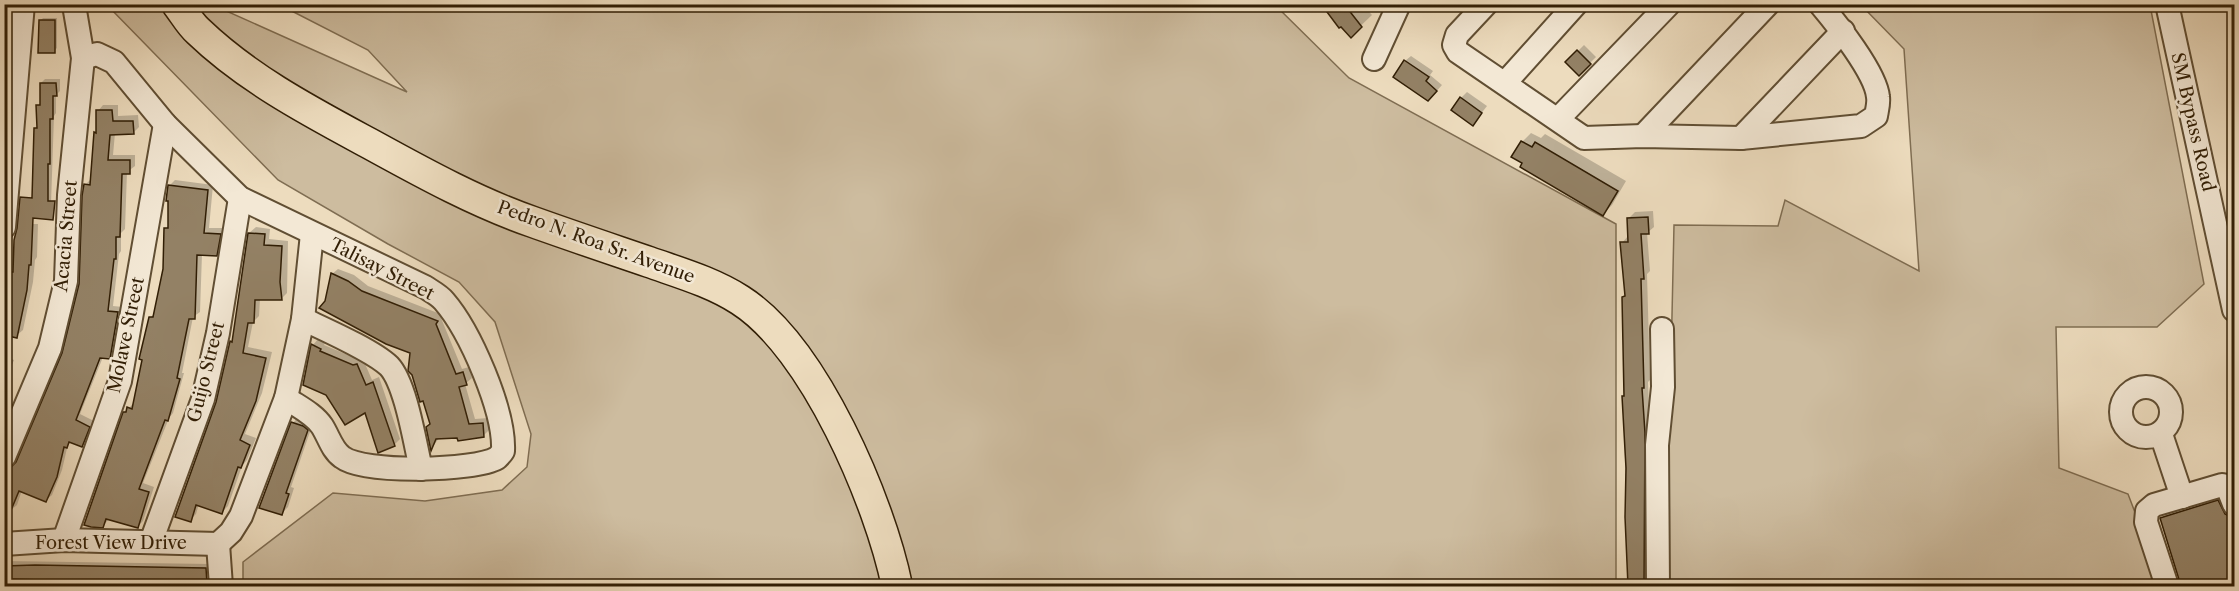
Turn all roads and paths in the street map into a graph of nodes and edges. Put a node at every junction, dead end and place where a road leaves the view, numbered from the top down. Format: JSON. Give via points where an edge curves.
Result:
{"nodes":[{"id":1,"x":23,"y":4,"type":"edge"},
{"id":2,"x":177,"y":4,"type":"edge"},
{"id":3,"x":1399,"y":4,"type":"edge"},
{"id":4,"x":1486,"y":4,"type":"edge"},
{"id":5,"x":1576,"y":4,"type":"edge"},
{"id":6,"x":1669,"y":4,"type":"edge"},
{"id":7,"x":1768,"y":4,"type":"edge"},
{"id":8,"x":1820,"y":4,"type":"edge"},
{"id":9,"x":2167,"y":4,"type":"edge"},
{"id":10,"x":74,"y":5,"type":"edge"},
{"id":11,"x":1843,"y":31,"type":"junction"},
{"id":12,"x":83,"y":58,"type":"junction"},
{"id":13,"x":1374,"y":59,"type":"dead end"},
{"id":14,"x":11,"y":71,"type":"edge"},
{"id":15,"x":1505,"y":83,"type":"junction"},
{"id":16,"x":1558,"y":119,"type":"junction"},
{"id":17,"x":165,"y":124,"type":"junction"},
{"id":18,"x":1643,"y":136,"type":"junction"},
{"id":19,"x":1741,"y":138,"type":"junction"},
{"id":20,"x":8,"y":148,"type":"edge"},
{"id":21,"x":240,"y":198,"type":"junction"},
{"id":22,"x":5,"y":224,"type":"edge"},
{"id":23,"x":312,"y":234,"type":"junction"},
{"id":24,"x":2235,"y":310,"type":"edge"},
{"id":25,"x":303,"y":319,"type":"junction"},
{"id":26,"x":1662,"y":329,"type":"dead end"},
{"id":27,"x":286,"y":398,"type":"junction"},
{"id":28,"x":2161,"y":434,"type":"dead end"},
{"id":29,"x":4,"y":457,"type":"edge"},
{"id":30,"x":422,"y":469,"type":"junction"},
{"id":31,"x":2182,"y":497,"type":"junction"},
{"id":32,"x":2235,"y":504,"type":"edge"},
{"id":33,"x":64,"y":540,"type":"junction"},
{"id":34,"x":151,"y":542,"type":"junction"},
{"id":35,"x":4,"y":544,"type":"edge"},
{"id":36,"x":218,"y":544,"type":"junction"},
{"id":37,"x":221,"y":586,"type":"edge"},
{"id":38,"x":897,"y":586,"type":"edge"},
{"id":39,"x":1658,"y":586,"type":"edge"},
{"id":40,"x":2167,"y":586,"type":"edge"}],
"edges":[{"from":1,"to":14,"type":"street"},
{"from":2,"to":38,"type":"main road","name":"Pedro N. Roa Sr. Avenue","via":[[196,30],[237,65],[316,115],[439,182],[530,221],[700,279],[740,300],[766,320],[815,384],[851,450]]},
{"from":3,"to":13,"type":"street"},
{"from":4,"to":15,"type":"street","via":[[1457,35],[1454,45],[1458,52]]},
{"from":5,"to":15,"type":"street"},
{"from":6,"to":16,"type":"street"},
{"from":7,"to":18,"type":"street"},
{"from":8,"to":11,"type":"street"},
{"from":9,"to":24,"type":"street","name":"SM Bypass Road"},
{"from":10,"to":12,"type":"street","name":"Acacia Street"},
{"from":11,"to":19,"type":"street"},
{"from":11,"to":19,"type":"street","via":[[1872,79],[1878,96],[1876,116],[1861,126]]},
{"from":12,"to":17,"type":"street","name":"Talisay Street","via":[[97,54],[114,62]]},
{"from":12,"to":29,"type":"street","name":"Acacia Street","via":[[69,195],[66,281],[50,348]]},
{"from":14,"to":20,"type":"street"},
{"from":15,"to":16,"type":"street"},
{"from":16,"to":18,"type":"street","via":[[1584,138]]},
{"from":17,"to":21,"type":"street","name":"Talisay Street"},
{"from":17,"to":33,"type":"street","name":"Molave Street","via":[[120,381]]},
{"from":18,"to":19,"type":"street"},
{"from":20,"to":22,"type":"street"},
{"from":21,"to":23,"type":"street","name":"Talisay Street"},
{"from":21,"to":34,"type":"street","name":"Guijo Street","via":[[203,399]]},
{"from":23,"to":25,"type":"street"},
{"from":23,"to":30,"type":"street","name":"Talisay Street","via":[[425,287],[443,300],[481,364],[498,416],[503,451],[484,462]]},
{"from":25,"to":27,"type":"street"},
{"from":25,"to":30,"type":"street","via":[[390,367],[403,394]]},
{"from":26,"to":39,"type":"street","via":[[1663,387],[1657,445]]},
{"from":27,"to":30,"type":"street","name":"Talisay Street","via":[[315,417],[343,459],[382,469]]},
{"from":27,"to":36,"type":"street","via":[[241,516]]},
{"from":28,"to":31,"type":"street"},
{"from":31,"to":32,"type":"street","via":[[2222,485],[2230,491]]},
{"from":31,"to":40,"type":"street","via":[[2147,511],[2146,522]]},
{"from":33,"to":34,"type":"street","name":"Forest View Drive"},
{"from":33,"to":35,"type":"street","name":"Forest View Drive"},
{"from":34,"to":36,"type":"street","name":"Forest View Drive"},
{"from":36,"to":37,"type":"street"}]}
